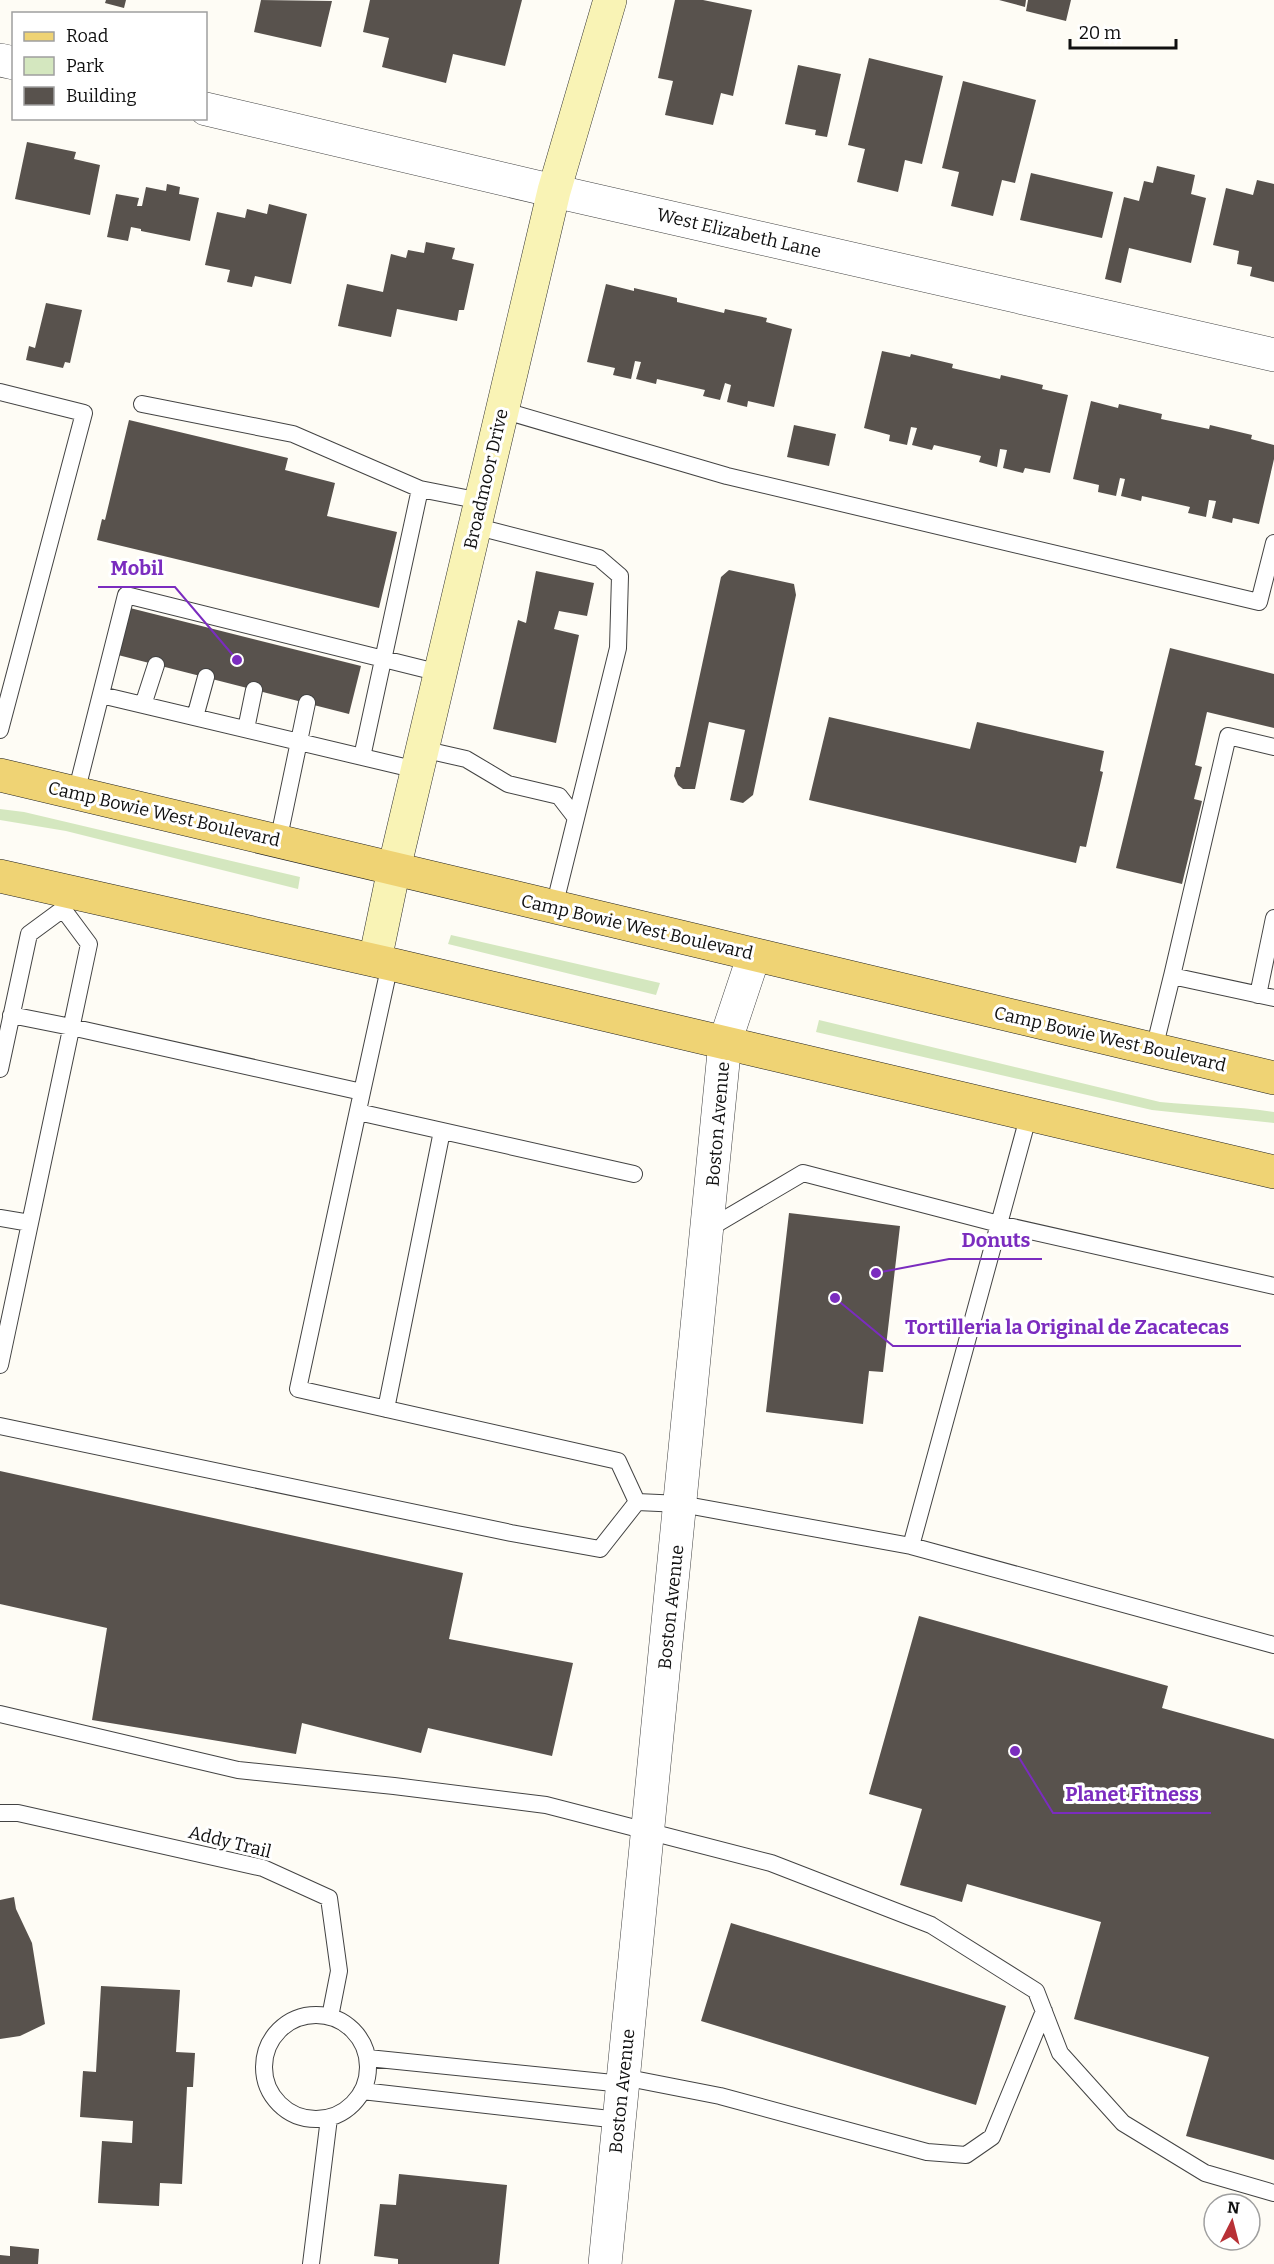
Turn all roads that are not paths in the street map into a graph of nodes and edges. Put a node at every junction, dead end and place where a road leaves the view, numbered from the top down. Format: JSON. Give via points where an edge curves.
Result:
{"nodes":[{"id":1,"x":610,"y":0,"type":"edge"},
{"id":2,"x":207,"y":109,"type":"edge"},
{"id":3,"x":554,"y":191,"type":"junction"},
{"id":4,"x":1274,"y":355,"type":"edge"},
{"id":5,"x":0,"y":392,"type":"edge"},
{"id":6,"x":142,"y":404,"type":"dead end"},
{"id":7,"x":502,"y":410,"type":"junction"},
{"id":8,"x":420,"y":489,"type":"junction"},
{"id":9,"x":477,"y":514,"type":"junction"},
{"id":10,"x":1274,"y":543,"type":"edge"},
{"id":11,"x":383,"y":659,"type":"junction"},
{"id":12,"x":156,"y":665,"type":"dead end"},
{"id":13,"x":440,"y":673,"type":"junction"},
{"id":14,"x":206,"y":677,"type":"dead end"},
{"id":15,"x":254,"y":690,"type":"dead end"},
{"id":16,"x":101,"y":695,"type":"junction"},
{"id":17,"x":307,"y":703,"type":"dead end"},
{"id":18,"x":143,"y":705,"type":"junction"},
{"id":19,"x":195,"y":717,"type":"junction"},
{"id":20,"x":246,"y":729,"type":"junction"},
{"id":21,"x":0,"y":730,"type":"edge"},
{"id":22,"x":299,"y":742,"type":"junction"},
{"id":23,"x":1274,"y":747,"type":"edge"},
{"id":24,"x":362,"y":757,"type":"junction"},
{"id":25,"x":419,"y":759,"type":"junction"},
{"id":26,"x":0,"y":775,"type":"edge"},
{"id":27,"x":76,"y":793,"type":"junction"},
{"id":28,"x":576,"y":818,"type":"junction"},
{"id":29,"x":278,"y":842,"type":"junction"},
{"id":30,"x":394,"y":869,"type":"junction"},
{"id":31,"x":0,"y":876,"type":"edge"},
{"id":32,"x":65,"y":901,"type":"junction"},
{"id":33,"x":554,"y":908,"type":"junction"},
{"id":34,"x":1274,"y":918,"type":"edge"},
{"id":35,"x":754,"y":955,"type":"junction"},
{"id":36,"x":383,"y":962,"type":"junction"},
{"id":37,"x":1172,"y":976,"type":"junction"},
{"id":38,"x":1266,"y":996,"type":"edge"},
{"id":39,"x":11,"y":1016,"type":"junction"},
{"id":40,"x":72,"y":1027,"type":"junction"},
{"id":41,"x":725,"y":1042,"type":"junction"},
{"id":42,"x":1154,"y":1050,"type":"junction"},
{"id":43,"x":0,"y":1069,"type":"edge"},
{"id":44,"x":1274,"y":1078,"type":"edge"},
{"id":45,"x":362,"y":1092,"type":"junction"},
{"id":46,"x":358,"y":1112,"type":"junction"},
{"id":47,"x":1029,"y":1114,"type":"junction"},
{"id":48,"x":442,"y":1131,"type":"junction"},
{"id":49,"x":1274,"y":1172,"type":"edge"},
{"id":50,"x":634,"y":1174,"type":"dead end"},
{"id":51,"x":0,"y":1218,"type":"edge"},
{"id":52,"x":30,"y":1223,"type":"junction"},
{"id":53,"x":999,"y":1224,"type":"junction"},
{"id":54,"x":708,"y":1229,"type":"junction"},
{"id":55,"x":1274,"y":1286,"type":"edge"},
{"id":56,"x":0,"y":1365,"type":"edge"},
{"id":57,"x":386,"y":1409,"type":"junction"},
{"id":58,"x":0,"y":1426,"type":"edge"},
{"id":59,"x":637,"y":1502,"type":"junction"},
{"id":60,"x":681,"y":1504,"type":"junction"},
{"id":61,"x":911,"y":1546,"type":"junction"},
{"id":62,"x":1274,"y":1645,"type":"edge"},
{"id":63,"x":0,"y":1714,"type":"edge"},
{"id":64,"x":0,"y":1813,"type":"edge"},
{"id":65,"x":648,"y":1830,"type":"junction"},
{"id":66,"x":1044,"y":2011,"type":"junction"},
{"id":67,"x":330,"y":2017,"type":"junction"},
{"id":68,"x":368,"y":2058,"type":"junction"},
{"id":69,"x":623,"y":2080,"type":"junction"},
{"id":70,"x":362,"y":2091,"type":"junction"},
{"id":71,"x":329,"y":2118,"type":"junction"},
{"id":72,"x":620,"y":2120,"type":"junction"},
{"id":73,"x":1274,"y":2193,"type":"edge"},
{"id":74,"x":311,"y":2264,"type":"edge"},
{"id":75,"x":605,"y":2264,"type":"edge"}],
"edges":[{"from":1,"to":3,"type":"street","name":"Broadmoor Drive"},
{"from":2,"to":3,"type":"street","name":"West Elizabeth Lane"},
{"from":3,"to":4,"type":"street","name":"West Elizabeth Lane"},
{"from":3,"to":7,"type":"street","name":"Broadmoor Drive"},
{"from":5,"to":21,"type":"lane","via":[[84,413]]},
{"from":6,"to":8,"type":"lane","via":[[293,434]]},
{"from":7,"to":9,"type":"street","name":"Broadmoor Drive"},
{"from":7,"to":10,"type":"lane","via":[[727,476],[1259,602]]},
{"from":8,"to":9,"type":"lane"},
{"from":8,"to":11,"type":"lane"},
{"from":9,"to":13,"type":"street","name":"Broadmoor Drive"},
{"from":9,"to":28,"type":"lane","via":[[598,558],[620,576],[618,648]]},
{"from":11,"to":13,"type":"lane"},
{"from":11,"to":16,"type":"lane","via":[[268,637],[171,612],[126,595]]},
{"from":11,"to":24,"type":"lane"},
{"from":12,"to":18,"type":"lane"},
{"from":13,"to":25,"type":"street","name":"Broadmoor Drive"},
{"from":14,"to":19,"type":"lane"},
{"from":15,"to":20,"type":"lane"},
{"from":16,"to":18,"type":"lane"},
{"from":16,"to":27,"type":"lane"},
{"from":17,"to":22,"type":"lane"},
{"from":18,"to":19,"type":"lane"},
{"from":19,"to":20,"type":"lane"},
{"from":20,"to":22,"type":"lane"},
{"from":22,"to":24,"type":"lane"},
{"from":22,"to":29,"type":"lane"},
{"from":23,"to":37,"type":"lane","via":[[1228,736]]},
{"from":24,"to":25,"type":"lane"},
{"from":25,"to":28,"type":"lane","via":[[466,759],[508,784],[560,796]]},
{"from":25,"to":30,"type":"street","name":"Broadmoor Drive"},
{"from":26,"to":27,"type":"main road","name":"Camp Bowie West Boulevard"},
{"from":27,"to":29,"type":"main road","name":"Camp Bowie West Boulevard"},
{"from":28,"to":33,"type":"lane"},
{"from":29,"to":30,"type":"main road","name":"Camp Bowie West Boulevard"},
{"from":30,"to":33,"type":"main road","name":"Camp Bowie West Boulevard"},
{"from":30,"to":36,"type":"street","name":"Broadmoor Drive"},
{"from":31,"to":32,"type":"main road"},
{"from":32,"to":36,"type":"main road"},
{"from":32,"to":39,"type":"lane","via":[[29,934]]},
{"from":32,"to":40,"type":"lane","via":[[89,944]]},
{"from":33,"to":35,"type":"main road","name":"Camp Bowie West Boulevard"},
{"from":34,"to":38,"type":"lane"},
{"from":35,"to":41,"type":"street","name":"Boston Avenue"},
{"from":35,"to":42,"type":"main road","name":"Camp Bowie West Boulevard"},
{"from":36,"to":41,"type":"main road"},
{"from":36,"to":45,"type":"lane"},
{"from":37,"to":38,"type":"lane"},
{"from":37,"to":42,"type":"lane"},
{"from":39,"to":40,"type":"lane"},
{"from":39,"to":43,"type":"lane"},
{"from":40,"to":45,"type":"lane"},
{"from":40,"to":52,"type":"lane"},
{"from":41,"to":47,"type":"main road"},
{"from":41,"to":54,"type":"street","name":"Boston Avenue"},
{"from":42,"to":44,"type":"main road","name":"Camp Bowie West Boulevard"},
{"from":45,"to":46,"type":"lane"},
{"from":46,"to":48,"type":"lane"},
{"from":46,"to":57,"type":"lane","via":[[298,1389]]},
{"from":47,"to":49,"type":"main road"},
{"from":47,"to":53,"type":"lane"},
{"from":48,"to":50,"type":"lane"},
{"from":48,"to":57,"type":"lane"},
{"from":51,"to":52,"type":"lane"},
{"from":52,"to":56,"type":"lane"},
{"from":53,"to":54,"type":"lane","via":[[803,1173]]},
{"from":53,"to":55,"type":"lane"},
{"from":53,"to":61,"type":"lane"},
{"from":54,"to":60,"type":"street","name":"Boston Avenue"},
{"from":57,"to":59,"type":"lane","via":[[618,1461]]},
{"from":58,"to":59,"type":"lane","via":[[600,1549]]},
{"from":59,"to":60,"type":"lane"},
{"from":60,"to":61,"type":"lane"},
{"from":60,"to":65,"type":"street","name":"Boston Avenue"},
{"from":61,"to":62,"type":"lane"},
{"from":63,"to":65,"type":"lane","via":[[238,1770],[546,1805]]},
{"from":64,"to":67,"type":"lane","name":"Addy Trail","via":[[18,1813],[263,1868],[329,1898],[339,1971]]},
{"from":65,"to":66,"type":"lane","via":[[771,1863],[930,1925],[1036,1991]]},
{"from":65,"to":69,"type":"street","name":"Boston Avenue"},
{"from":66,"to":69,"type":"lane","via":[[992,2137],[966,2155],[927,2152],[720,2096]]},
{"from":66,"to":73,"type":"lane","via":[[1060,2053],[1123,2123],[1204,2173]]},
{"from":67,"to":68,"type":"lane","via":[[358,2035]]},
{"from":67,"to":71,"type":"lane","via":[[312,2015],[281,2028],[270,2042],[264,2075],[280,2105],[295,2115]]},
{"from":68,"to":69,"type":"lane"},
{"from":68,"to":70,"type":"lane","via":[[368,2075]]},
{"from":69,"to":72,"type":"street","name":"Boston Avenue"},
{"from":70,"to":71,"type":"lane","via":[[345,2111]]},
{"from":70,"to":72,"type":"lane"},
{"from":71,"to":74,"type":"lane"},
{"from":72,"to":75,"type":"street","name":"Boston Avenue"}]}
